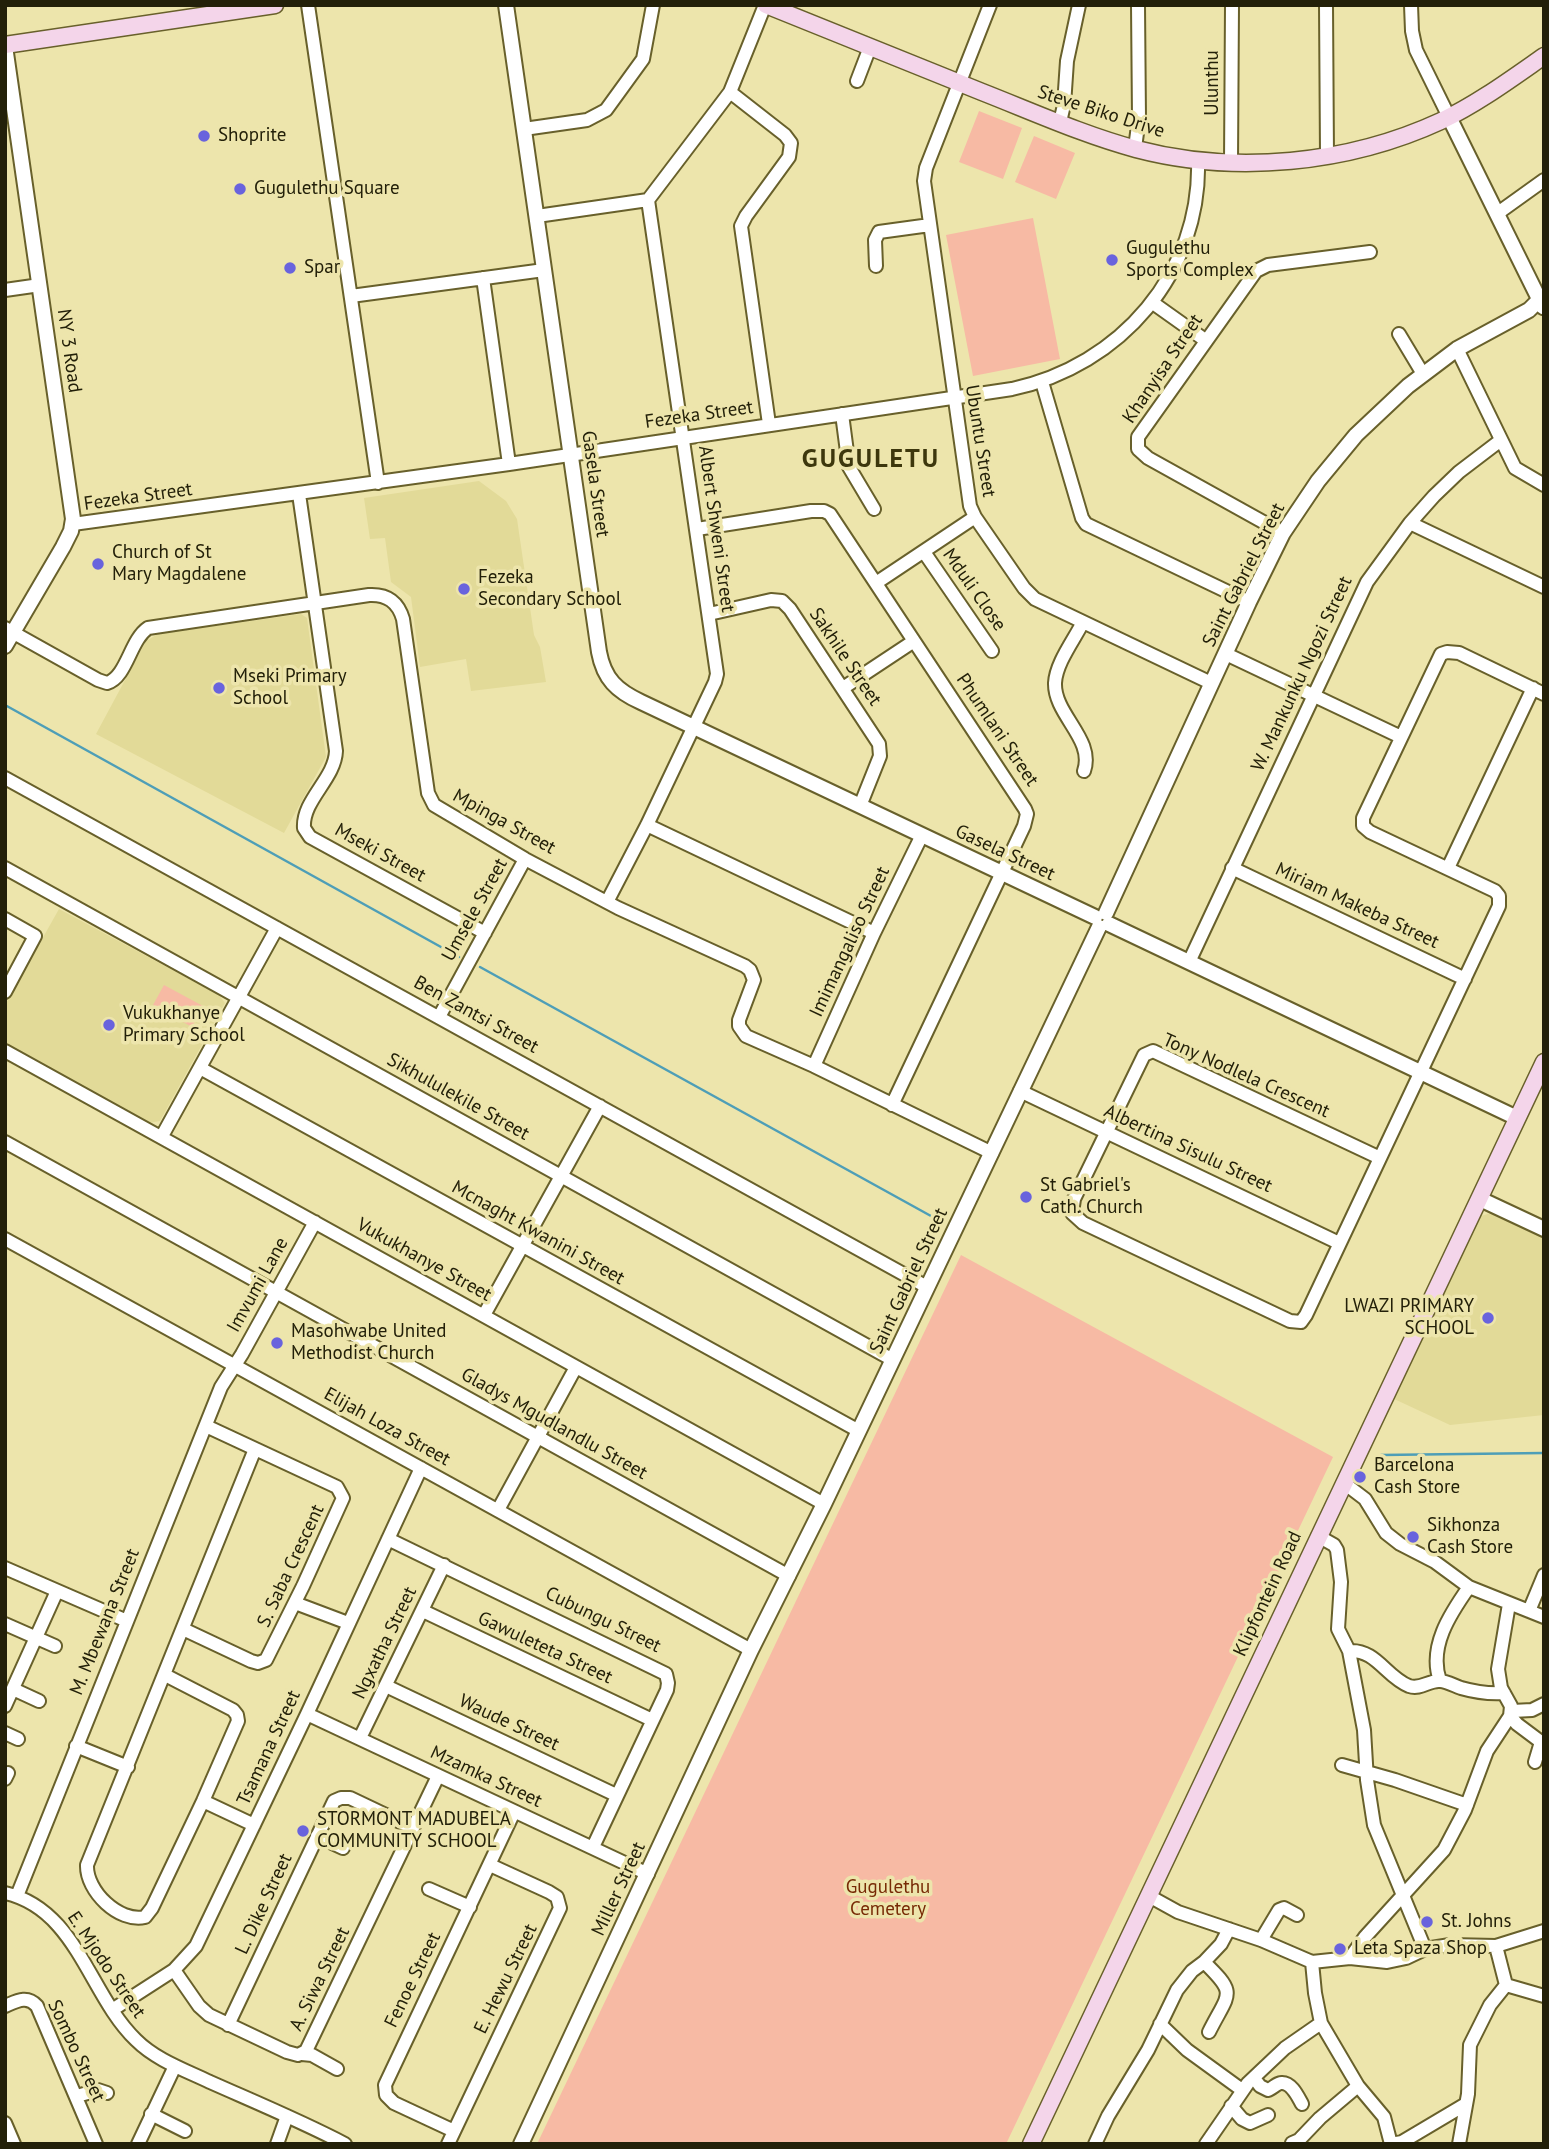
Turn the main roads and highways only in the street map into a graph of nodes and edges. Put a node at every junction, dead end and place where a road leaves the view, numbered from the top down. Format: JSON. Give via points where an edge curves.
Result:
{"nodes":[{"id":1,"x":275,"y":5,"type":"edge"},
{"id":2,"x":766,"y":5,"type":"edge"},
{"id":3,"x":5,"y":46,"type":"edge"},
{"id":4,"x":1544,"y":56,"type":"edge"},
{"id":5,"x":1544,"y":1062,"type":"edge"},
{"id":6,"x":1031,"y":2144,"type":"edge"}],
"edges":[{"from":1,"to":3,"type":"main road"},
{"from":2,"to":4,"type":"main road","name":"Steve Biko Drive","via":[[1135,148],[1231,162],[1327,156],[1404,136],[1450,117]]},
{"from":5,"to":6,"type":"main road","name":"Klipfontein Road"}]}
